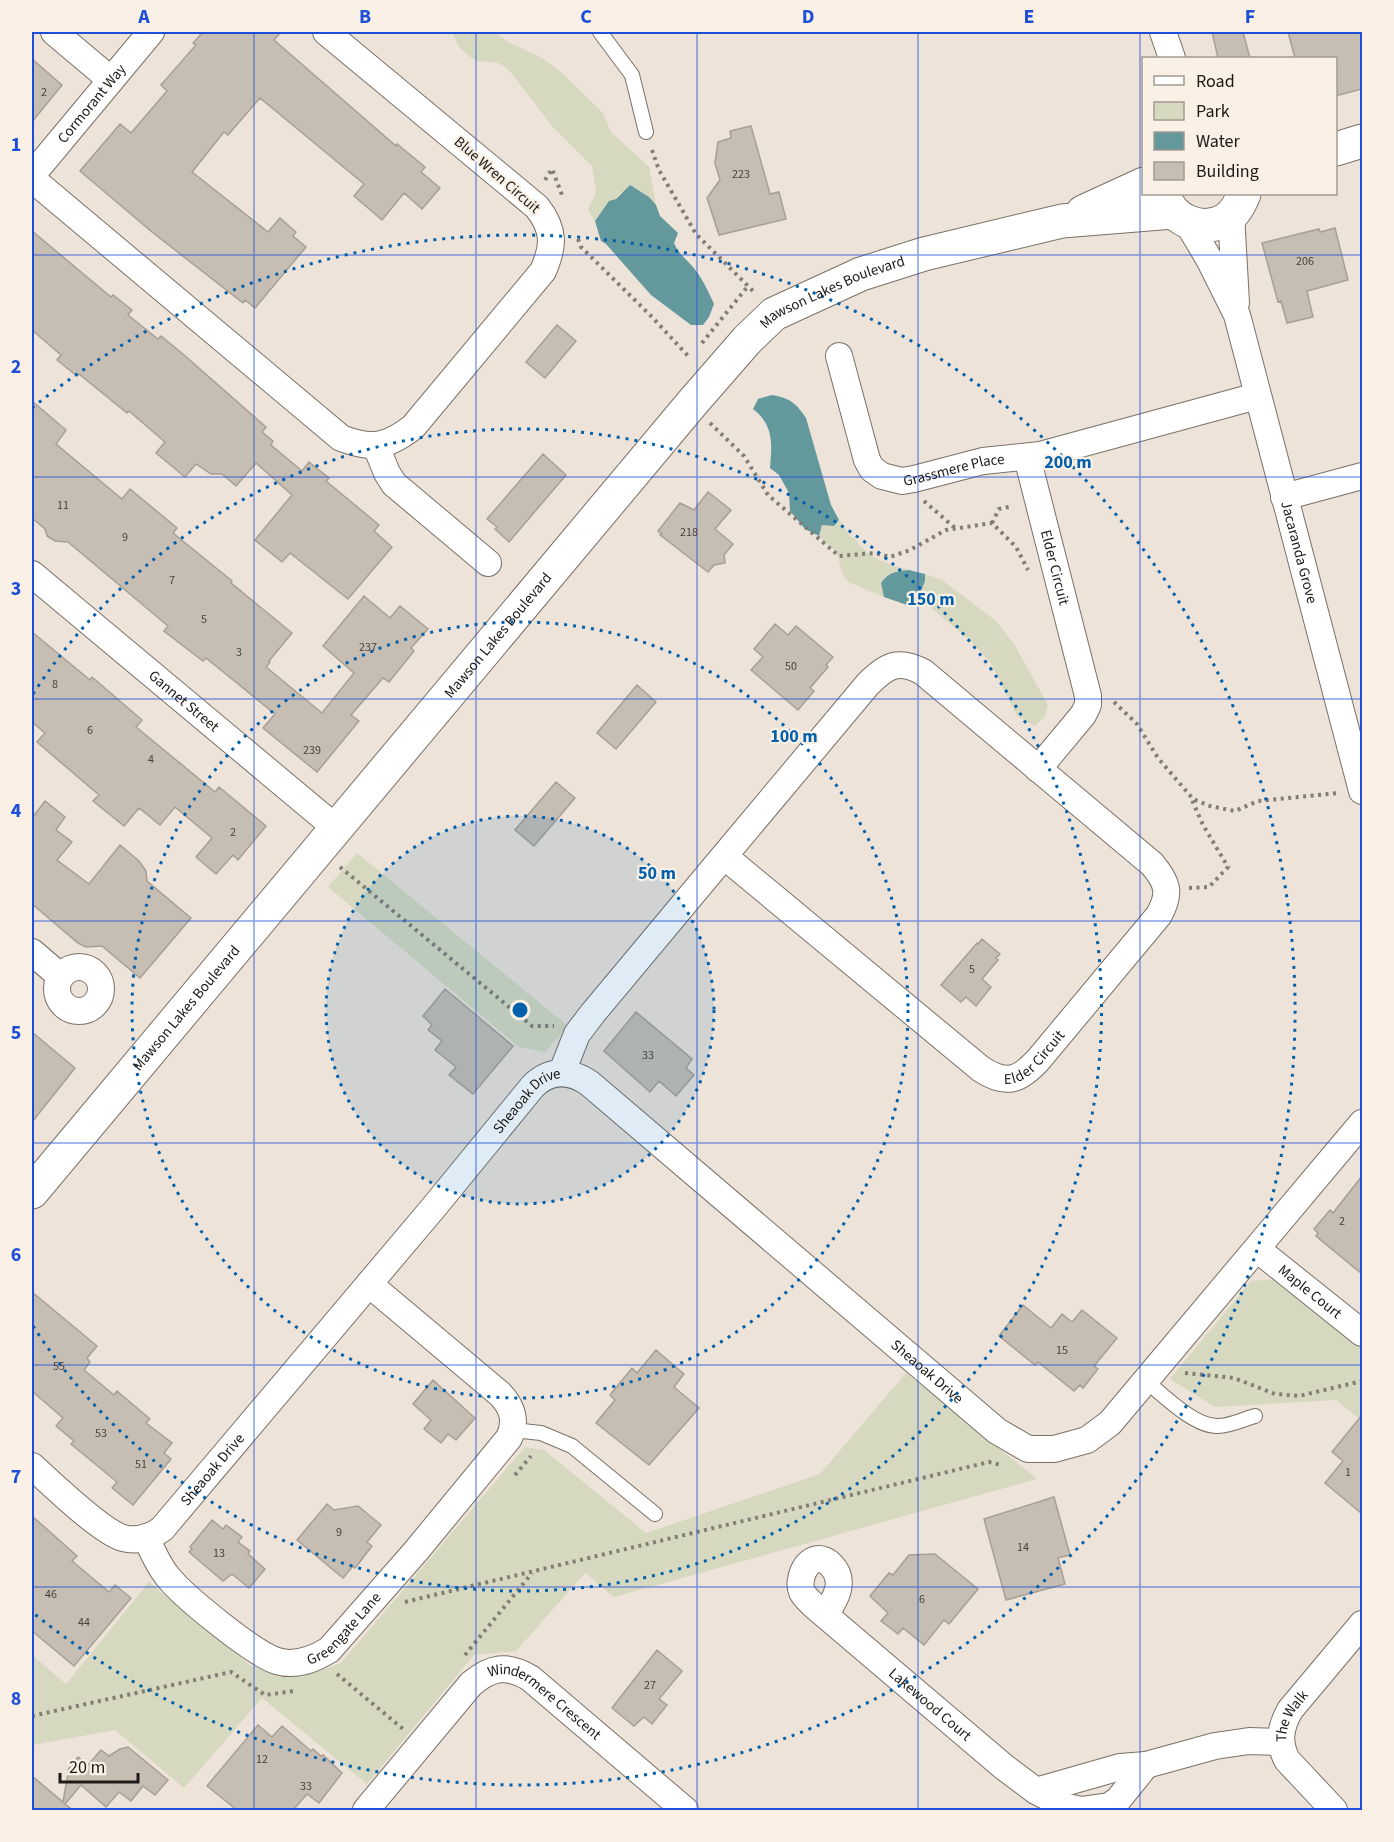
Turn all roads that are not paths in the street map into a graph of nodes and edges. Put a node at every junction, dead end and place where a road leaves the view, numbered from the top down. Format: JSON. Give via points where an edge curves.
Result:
{"nodes":[{"id":1,"x":54,"y":32,"type":"edge"},
{"id":2,"x":151,"y":32,"type":"edge"},
{"id":3,"x":326,"y":32,"type":"edge"},
{"id":4,"x":600,"y":32,"type":"edge"},
{"id":5,"x":111,"y":80,"type":"junction"},
{"id":6,"x":646,"y":132,"type":"road end"},
{"id":7,"x":1362,"y":141,"type":"edge"},
{"id":8,"x":1337,"y":147,"type":"edge"},
{"id":9,"x":32,"y":177,"type":"edge"},
{"id":10,"x":1142,"y":184,"type":"edge"},
{"id":11,"x":1238,"y":204,"type":"edge"},
{"id":12,"x":1175,"y":209,"type":"edge"},
{"id":13,"x":1062,"y":221,"type":"junction"},
{"id":14,"x":1236,"y":315,"type":"junction"},
{"id":15,"x":839,"y":356,"type":"dead end"},
{"id":16,"x":1257,"y":396,"type":"junction"},
{"id":17,"x":376,"y":446,"type":"junction"},
{"id":18,"x":1027,"y":457,"type":"junction"},
{"id":19,"x":1362,"y":476,"type":"edge"},
{"id":20,"x":1284,"y":497,"type":"junction"},
{"id":21,"x":488,"y":563,"type":"dead end"},
{"id":22,"x":32,"y":574,"type":"edge"},
{"id":23,"x":1038,"y":769,"type":"junction"},
{"id":24,"x":1362,"y":790,"type":"edge"},
{"id":25,"x":336,"y":828,"type":"junction"},
{"id":26,"x":724,"y":856,"type":"junction"},
{"id":27,"x":32,"y":952,"type":"edge"},
{"id":28,"x":60,"y":976,"type":"dead end"},
{"id":29,"x":562,"y":1072,"type":"junction"},
{"id":30,"x":1362,"y":1123,"type":"edge"},
{"id":31,"x":32,"y":1192,"type":"edge"},
{"id":32,"x":1257,"y":1249,"type":"junction"},
{"id":33,"x":369,"y":1284,"type":"junction"},
{"id":34,"x":1362,"y":1333,"type":"edge"},
{"id":35,"x":1153,"y":1387,"type":"junction"},
{"id":36,"x":1255,"y":1416,"type":"dead end"},
{"id":37,"x":513,"y":1430,"type":"junction"},
{"id":38,"x":32,"y":1466,"type":"edge"},
{"id":39,"x":655,"y":1514,"type":"dead end"},
{"id":40,"x":146,"y":1538,"type":"junction"},
{"id":41,"x":825,"y":1615,"type":"dead end"},
{"id":42,"x":1362,"y":1624,"type":"edge"},
{"id":43,"x":1280,"y":1742,"type":"junction"},
{"id":44,"x":1146,"y":1765,"type":"junction"},
{"id":45,"x":1036,"y":1791,"type":"junction"},
{"id":46,"x":366,"y":1810,"type":"edge"},
{"id":47,"x":685,"y":1810,"type":"edge"},
{"id":48,"x":1334,"y":1810,"type":"edge"}],
"edges":[{"from":1,"to":5,"type":"street"},
{"from":2,"to":5,"type":"street","name":"Cormorant Way"},
{"from":3,"to":17,"type":"street","name":"Blue Wren Circuit","via":[[530,201],[545,217],[552,237],[551,253],[543,271],[412,427],[398,439]]},
{"from":4,"to":6,"type":"lane","via":[[632,75]]},
{"from":5,"to":9,"type":"street","name":"Cormorant Way"},
{"from":7,"to":8,"type":"street"},
{"from":9,"to":17,"type":"street","via":[[341,438]]},
{"from":10,"to":13,"type":"street","name":"Mawson Lakes Boulevard"},
{"from":11,"to":12,"type":"street","name":"Mawson Lakes Boulevard","via":[[1225,220],[1212,225]]},
{"from":11,"to":14,"type":"street","name":"Jacaranda Grove"},
{"from":12,"to":13,"type":"street","name":"Mawson Lakes Boulevard"},
{"from":12,"to":14,"type":"street","name":"Jacaranda Grove","via":[[1209,259]]},
{"from":13,"to":25,"type":"street","name":"Mawson Lakes Boulevard","via":[[924,254],[861,274],[774,314],[695,376]]},
{"from":14,"to":16,"type":"street","name":"Jacaranda Grove"},
{"from":15,"to":18,"type":"street","name":"Grassmere Place","via":[[867,460],[882,477],[902,481],[983,461]]},
{"from":16,"to":18,"type":"street","name":"Grassmere Place"},
{"from":16,"to":20,"type":"street","name":"Jacaranda Grove"},
{"from":17,"to":21,"type":"street","via":[[394,484]]},
{"from":18,"to":23,"type":"street","name":"Elder Circuit","via":[[1088,705]]},
{"from":19,"to":20,"type":"street"},
{"from":20,"to":24,"type":"street","name":"Jacaranda Grove"},
{"from":22,"to":25,"type":"street","name":"Gannet Street"},
{"from":23,"to":26,"type":"street","via":[[923,672],[898,664],[886,668],[868,684]]},
{"from":23,"to":26,"type":"street","name":"Elder Circuit","via":[[1152,864],[1167,889],[1159,915],[1039,1059],[1017,1078],[991,1076],[981,1070]]},
{"from":25,"to":31,"type":"street","name":"Mawson Lakes Boulevard"},
{"from":26,"to":29,"type":"street","via":[[577,1034]]},
{"from":27,"to":28,"type":"street"},
{"from":29,"to":33,"type":"street","name":"Sheaoak Drive","via":[[546,1076],[533,1086]]},
{"from":29,"to":35,"type":"street","name":"Sheaoak Drive","via":[[589,1083],[997,1431],[1028,1449],[1054,1449],[1087,1440]]},
{"from":30,"to":32,"type":"street","name":"Sheaoak Drive"},
{"from":32,"to":34,"type":"street","name":"Maple Court"},
{"from":32,"to":35,"type":"street","name":"Sheaoak Drive"},
{"from":33,"to":37,"type":"street","via":[[501,1394],[510,1404]]},
{"from":33,"to":40,"type":"street","name":"Sheaoak Drive","via":[[180,1509]]},
{"from":35,"to":36,"type":"lane","via":[[1206,1425],[1219,1426]]},
{"from":37,"to":39,"type":"lane","via":[[540,1433],[572,1446]]},
{"from":37,"to":40,"type":"street","name":"Greengate Lane","via":[[416,1551],[329,1650],[315,1659],[279,1662],[259,1653],[177,1588]]},
{"from":38,"to":40,"type":"street","via":[[110,1531],[123,1538]]},
{"from":41,"to":45,"type":"street","name":"Lakewood Court"},
{"from":42,"to":43,"type":"street","name":"The Walk","via":[[1290,1710],[1283,1722]]},
{"from":43,"to":44,"type":"street","via":[[1215,1746]]},
{"from":43,"to":48,"type":"street","name":"The Walk","via":[[1287,1760]]},
{"from":44,"to":45,"type":"street","via":[[1120,1767]]},
{"from":44,"to":45,"type":"street","name":"Lakewood Court","via":[[1109,1806],[1081,1810]]},
{"from":46,"to":47,"type":"street","name":"Windermere Crescent","via":[[471,1684],[483,1674],[506,1669],[530,1678]]}]}
